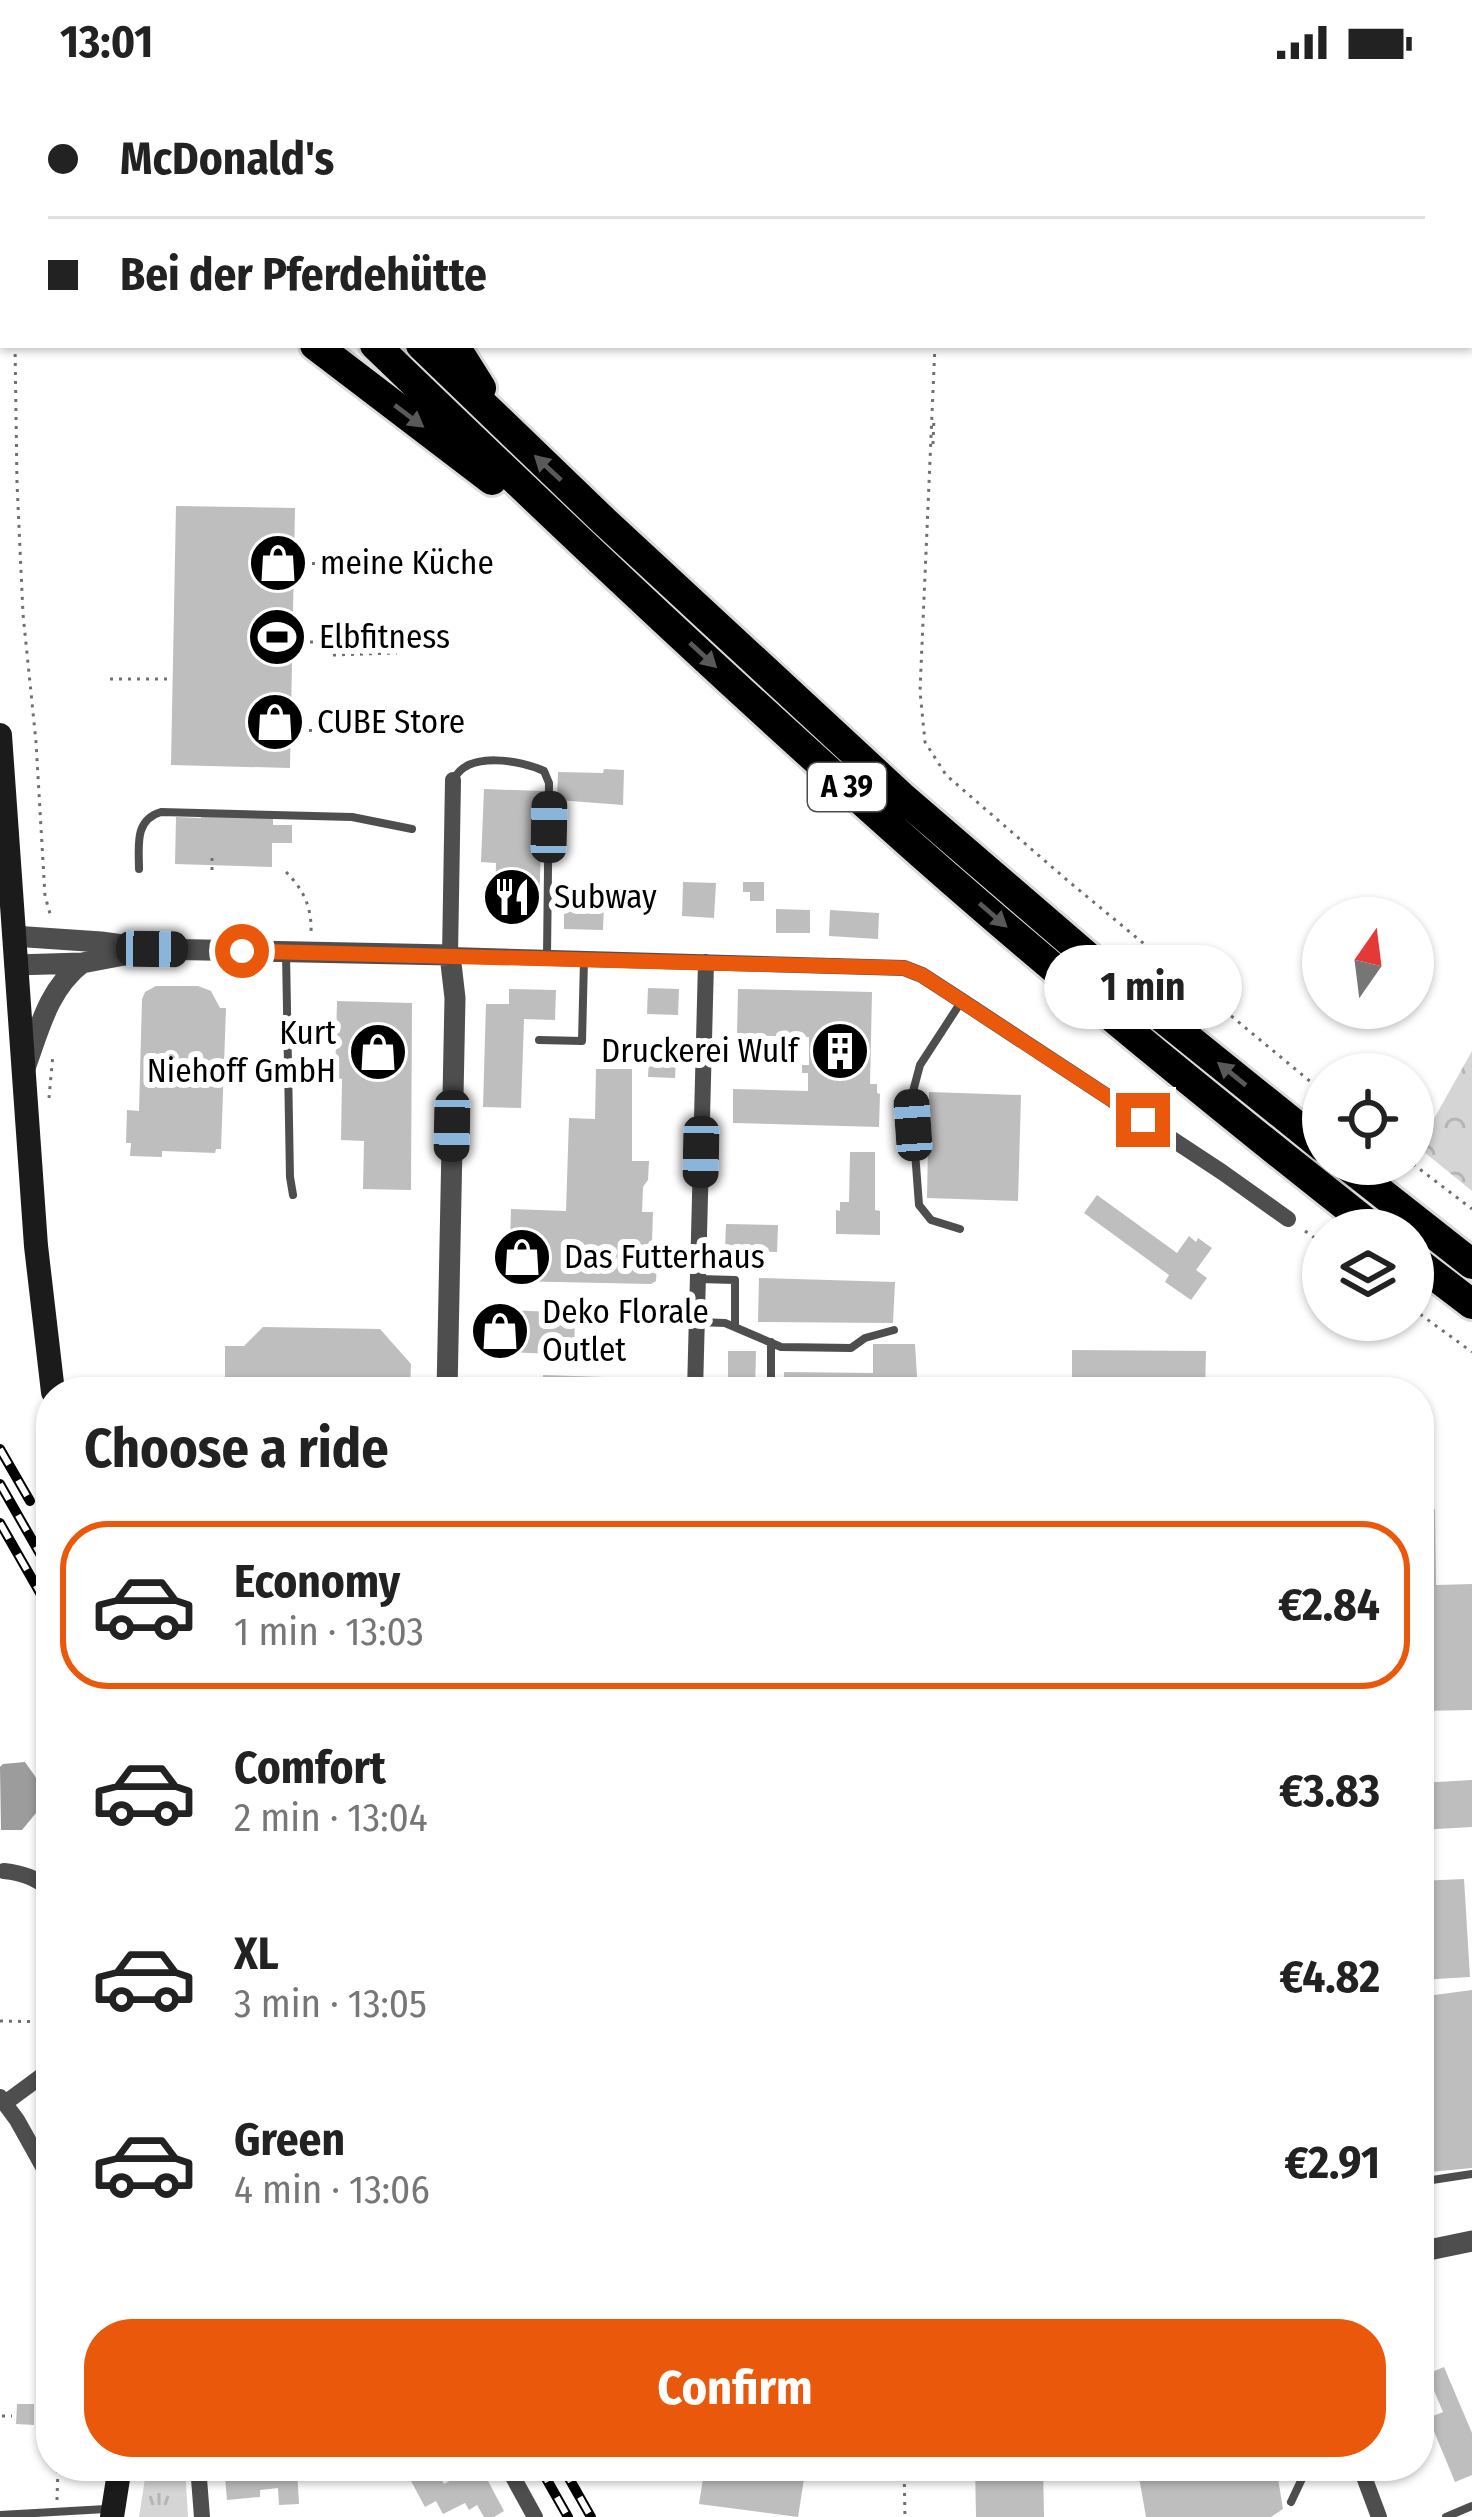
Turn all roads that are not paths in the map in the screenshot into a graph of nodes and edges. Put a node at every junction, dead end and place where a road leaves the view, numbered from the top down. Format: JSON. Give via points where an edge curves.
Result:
{"nodes":[{"id":1,"x":320,"y":348,"type":"edge"},
{"id":2,"x":378,"y":348,"type":"edge"},
{"id":3,"x":424,"y":348,"type":"edge"},
{"id":4,"x":456,"y":348,"type":"edge"},
{"id":5,"x":507,"y":429,"type":"junction"},
{"id":6,"x":617,"y":575,"type":"junction"},
{"id":7,"x":0,"y":735,"type":"edge"},
{"id":8,"x":453,"y":780,"type":"joint"},
{"id":9,"x":412,"y":829,"type":"dead end"},
{"id":10,"x":3,"y":842,"type":"edge"},
{"id":11,"x":139,"y":869,"type":"dead end"},
{"id":12,"x":6,"y":936,"type":"edge"},
{"id":13,"x":152,"y":949,"type":"junction"},
{"id":14,"x":286,"y":952,"type":"junction"},
{"id":15,"x":451,"y":955,"type":"junction"},
{"id":16,"x":547,"y":957,"type":"junction"},
{"id":17,"x":584,"y":958,"type":"junction"},
{"id":18,"x":706,"y":962,"type":"junction"},
{"id":19,"x":82,"y":963,"type":"junction"},
{"id":20,"x":8,"y":965,"type":"edge"},
{"id":21,"x":962,"y":1001,"type":"junction"},
{"id":22,"x":538,"y":1040,"type":"dead end"},
{"id":23,"x":23,"y":1075,"type":"junction"},
{"id":24,"x":1302,"y":1130,"type":"edge"},
{"id":25,"x":1372,"y":1185,"type":"edge"},
{"id":26,"x":292,"y":1195,"type":"dead end"},
{"id":27,"x":1350,"y":1209,"type":"edge"},
{"id":28,"x":1288,"y":1219,"type":"road end"},
{"id":29,"x":960,"y":1229,"type":"dead end"},
{"id":30,"x":1472,"y":1264,"type":"edge"},
{"id":31,"x":1434,"y":1275,"type":"edge"},
{"id":32,"x":698,"y":1279,"type":"junction"},
{"id":33,"x":1472,"y":1304,"type":"edge"},
{"id":34,"x":697,"y":1322,"type":"junction"},
{"id":35,"x":735,"y":1326,"type":"junction"},
{"id":36,"x":894,"y":1330,"type":"dead end"},
{"id":37,"x":771,"y":1342,"type":"junction"},
{"id":38,"x":51,"y":1377,"type":"edge"},
{"id":39,"x":445,"y":1377,"type":"edge"},
{"id":40,"x":695,"y":1377,"type":"edge"},
{"id":41,"x":772,"y":1377,"type":"edge"},
{"id":42,"x":2,"y":1871,"type":"edge"},
{"id":43,"x":36,"y":1879,"type":"edge"},
{"id":44,"x":36,"y":2079,"type":"edge"},
{"id":45,"x":3,"y":2100,"type":"edge"},
{"id":46,"x":36,"y":2143,"type":"edge"},
{"id":47,"x":1472,"y":2174,"type":"edge"},
{"id":48,"x":1434,"y":2180,"type":"edge"},
{"id":49,"x":1472,"y":2241,"type":"edge"},
{"id":50,"x":1434,"y":2249,"type":"edge"},
{"id":51,"x":118,"y":2481,"type":"edge"},
{"id":52,"x":199,"y":2481,"type":"edge"},
{"id":53,"x":515,"y":2481,"type":"edge"},
{"id":54,"x":1301,"y":2481,"type":"edge"},
{"id":55,"x":1366,"y":2481,"type":"edge"},
{"id":56,"x":1291,"y":2502,"type":"dead end"},
{"id":57,"x":1472,"y":2506,"type":"edge"},
{"id":58,"x":113,"y":2513,"type":"edge"},
{"id":59,"x":0,"y":2515,"type":"edge"},
{"id":60,"x":202,"y":2517,"type":"edge"},
{"id":61,"x":535,"y":2517,"type":"edge"},
{"id":62,"x":1379,"y":2517,"type":"edge"},
{"id":63,"x":1446,"y":2517,"type":"edge"}],
"edges":[{"from":1,"to":6,"type":"highway","one_way":true},
{"from":2,"to":6,"type":"highway","number":"A 39"},
{"from":3,"to":5,"type":"highway","number":"A 39"},
{"from":4,"to":5,"type":"highway"},
{"from":24,"to":5,"type":"highway","number":"A 39","one_way":true,"via":[[901,796]]},
{"from":6,"to":27,"type":"highway","number":"A 39","one_way":true,"via":[[1082,992]]},
{"from":7,"to":10,"type":"main road"},
{"from":8,"to":15,"type":"street"},
{"from":8,"to":16,"type":"lane","via":[[468,763],[544,772]]},
{"from":9,"to":11,"type":"lane","via":[[352,817],[161,812],[140,830]]},
{"from":10,"to":12,"type":"main road"},
{"from":12,"to":13,"type":"street"},
{"from":12,"to":20,"type":"main road"},
{"from":13,"to":14,"type":"street"},
{"from":13,"to":19,"type":"street"},
{"from":14,"to":15,"type":"street"},
{"from":14,"to":26,"type":"lane"},
{"from":15,"to":16,"type":"street"},
{"from":15,"to":39,"type":"street","via":[[439,1325]]},
{"from":16,"to":17,"type":"street"},
{"from":17,"to":18,"type":"street"},
{"from":17,"to":22,"type":"lane","via":[[582,1041]]},
{"from":18,"to":21,"type":"street","via":[[904,968]]},
{"from":18,"to":32,"type":"street"},
{"from":19,"to":20,"type":"street"},
{"from":19,"to":23,"type":"street","via":[[48,1005]]},
{"from":20,"to":23,"type":"main road"},
{"from":21,"to":28,"type":"street"},
{"from":21,"to":29,"type":"lane","via":[[920,1065],[911,1099],[920,1205],[931,1220]]},
{"from":23,"to":38,"type":"main road"},
{"from":25,"to":30,"type":"highway"},
{"from":31,"to":33,"type":"highway"},
{"from":32,"to":34,"type":"street"},
{"from":32,"to":35,"type":"lane","via":[[735,1280]]},
{"from":34,"to":35,"type":"lane"},
{"from":34,"to":40,"type":"street"},
{"from":35,"to":37,"type":"lane"},
{"from":36,"to":37,"type":"lane","via":[[851,1348]]},
{"from":37,"to":41,"type":"lane"},
{"from":42,"to":43,"type":"street"},
{"from":44,"to":45,"type":"street"},
{"from":45,"to":46,"type":"street"},
{"from":47,"to":48,"type":"lane"},
{"from":49,"to":50,"type":"street"},
{"from":51,"to":58,"type":"main road"},
{"from":52,"to":60,"type":"street"},
{"from":53,"to":61,"type":"street"},
{"from":54,"to":56,"type":"lane"},
{"from":55,"to":62,"type":"street"},
{"from":57,"to":63,"type":"lane"},
{"from":58,"to":59,"type":"lane"}]}
